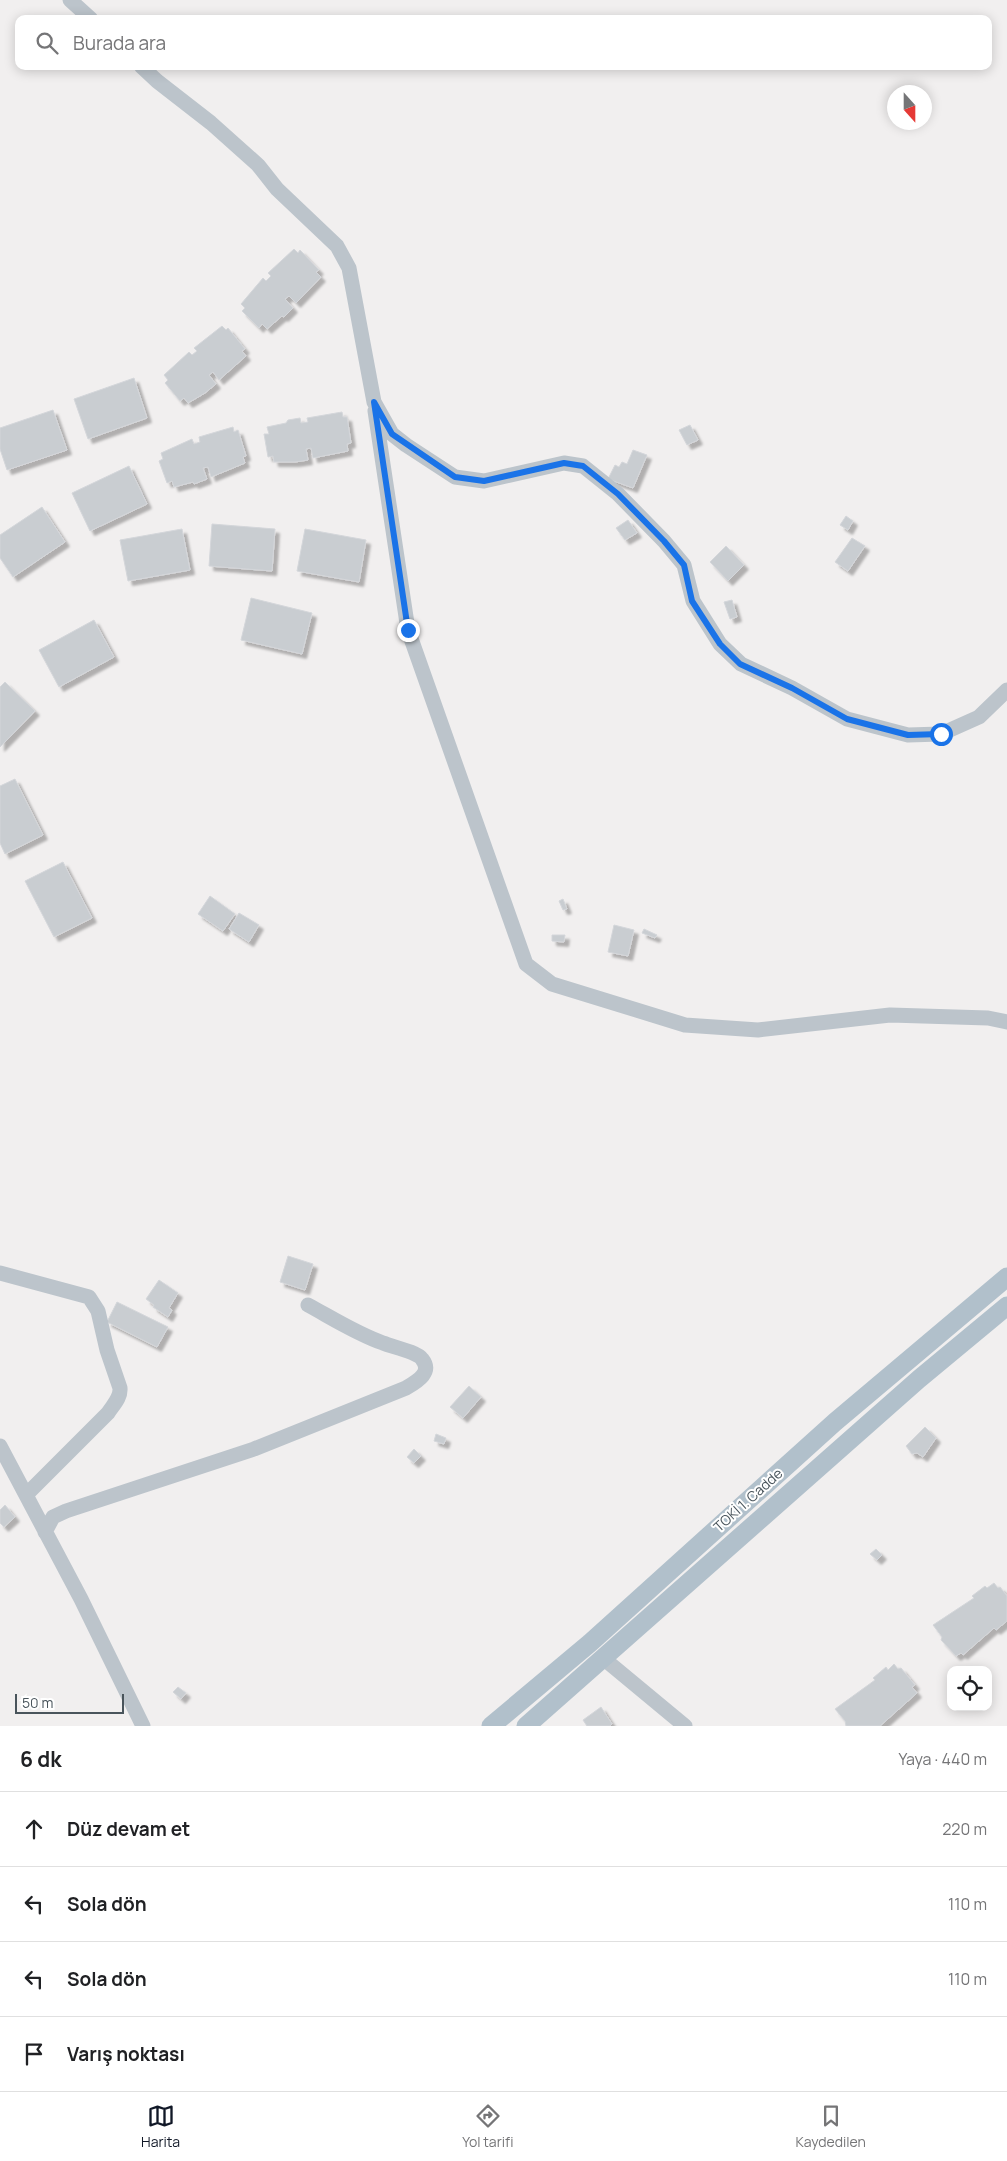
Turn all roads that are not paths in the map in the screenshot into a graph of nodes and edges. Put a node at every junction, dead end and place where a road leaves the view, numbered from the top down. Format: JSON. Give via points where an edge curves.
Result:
{"nodes":[{"id":1,"x":70,"y":0,"type":"edge"},
{"id":2,"x":87,"y":15,"type":"edge"},
{"id":3,"x":145,"y":70,"type":"edge"},
{"id":4,"x":374,"y":402,"type":"junction"},
{"id":5,"x":1007,"y":690,"type":"edge"},
{"id":6,"x":1007,"y":1022,"type":"edge"},
{"id":7,"x":0,"y":1272,"type":"edge"},
{"id":8,"x":1007,"y":1277,"type":"edge"},
{"id":9,"x":308,"y":1305,"type":"dead end"},
{"id":10,"x":1007,"y":1306,"type":"edge"},
{"id":11,"x":0,"y":1446,"type":"edge"},
{"id":12,"x":26,"y":1495,"type":"junction"},
{"id":13,"x":45,"y":1532,"type":"junction"},
{"id":14,"x":603,"y":1658,"type":"junction"},
{"id":15,"x":143,"y":1726,"type":"edge"},
{"id":16,"x":491,"y":1726,"type":"edge"},
{"id":17,"x":526,"y":1726,"type":"edge"},
{"id":18,"x":684,"y":1726,"type":"edge"}],
"edges":[{"from":1,"to":2,"type":"street"},
{"from":3,"to":4,"type":"street","via":[[212,123],[258,165],[337,246],[348,268]]},
{"from":4,"to":5,"type":"street","via":[[392,434],[455,477],[484,481],[564,463],[583,466],[618,494],[684,565],[692,601],[720,644],[740,664],[847,719],[908,735],[941,734],[979,716]]},
{"from":4,"to":6,"type":"street","via":[[408,630],[526,964],[552,984],[685,1026],[758,1030],[890,1015],[988,1018]]},
{"from":7,"to":12,"type":"street","via":[[89,1297],[98,1311],[120,1393],[108,1413]]},
{"from":8,"to":16,"type":"main road","name":"TOKİ 1. Cadde","via":[[835,1422],[590,1643]]},
{"from":9,"to":13,"type":"street","via":[[372,1339],[416,1355],[423,1360],[425,1374],[406,1388],[254,1450],[66,1510],[54,1517]]},
{"from":10,"to":14,"type":"main road","via":[[919,1378]]},
{"from":11,"to":12,"type":"street"},
{"from":12,"to":13,"type":"street"},
{"from":13,"to":15,"type":"street"},
{"from":14,"to":17,"type":"main road"},
{"from":14,"to":18,"type":"street"}]}
